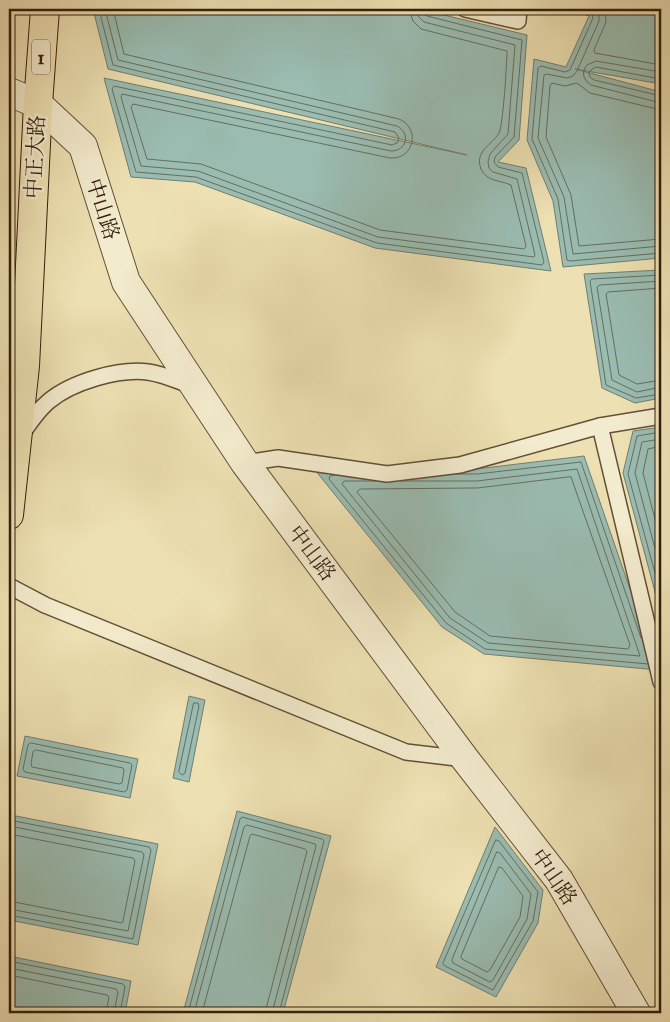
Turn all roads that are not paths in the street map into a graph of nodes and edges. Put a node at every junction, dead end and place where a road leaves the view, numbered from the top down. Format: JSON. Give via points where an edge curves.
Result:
{"nodes":[{"id":1,"x":45,"y":9,"type":"edge"},
{"id":2,"x":465,"y":9,"type":"edge"},
{"id":3,"x":519,"y":9,"type":"edge"},
{"id":4,"x":9,"y":92,"type":"edge"},
{"id":5,"x":38,"y":104,"type":"junction"},
{"id":6,"x":195,"y":387,"type":"junction"},
{"id":7,"x":661,"y":416,"type":"edge"},
{"id":8,"x":600,"y":426,"type":"junction"},
{"id":9,"x":16,"y":444,"type":"junction"},
{"id":10,"x":245,"y":464,"type":"junction"},
{"id":11,"x":9,"y":515,"type":"edge"},
{"id":12,"x":9,"y":586,"type":"edge"},
{"id":13,"x":660,"y":674,"type":"edge"},
{"id":14,"x":465,"y":759,"type":"junction"},
{"id":15,"x":636,"y":1013,"type":"edge"}],
"edges":[{"from":1,"to":5,"type":"main road","name":"中正大路","number":"1"},
{"from":2,"to":3,"type":"lane","via":[[518,21]]},
{"from":4,"to":5,"type":"street","name":"中山路"},
{"from":5,"to":6,"type":"street","name":"中山路","via":[[83,146],[126,282]]},
{"from":5,"to":9,"type":"main road","name":"中正大路","number":"1","via":[[24,366]]},
{"from":6,"to":9,"type":"lane","via":[[149,372],[129,371],[84,381],[50,400],[31,419]]},
{"from":6,"to":10,"type":"street","name":"中山路"},
{"from":7,"to":8,"type":"lane"},
{"from":8,"to":10,"type":"lane","via":[[460,465],[387,474],[278,458]]},
{"from":8,"to":13,"type":"lane"},
{"from":9,"to":11,"type":"main road","name":"中正大路","number":"1"},
{"from":10,"to":14,"type":"street","name":"中山路"},
{"from":12,"to":14,"type":"lane","via":[[45,605],[406,752]]},
{"from":14,"to":15,"type":"street","name":"中山路","via":[[559,880]]}]}
